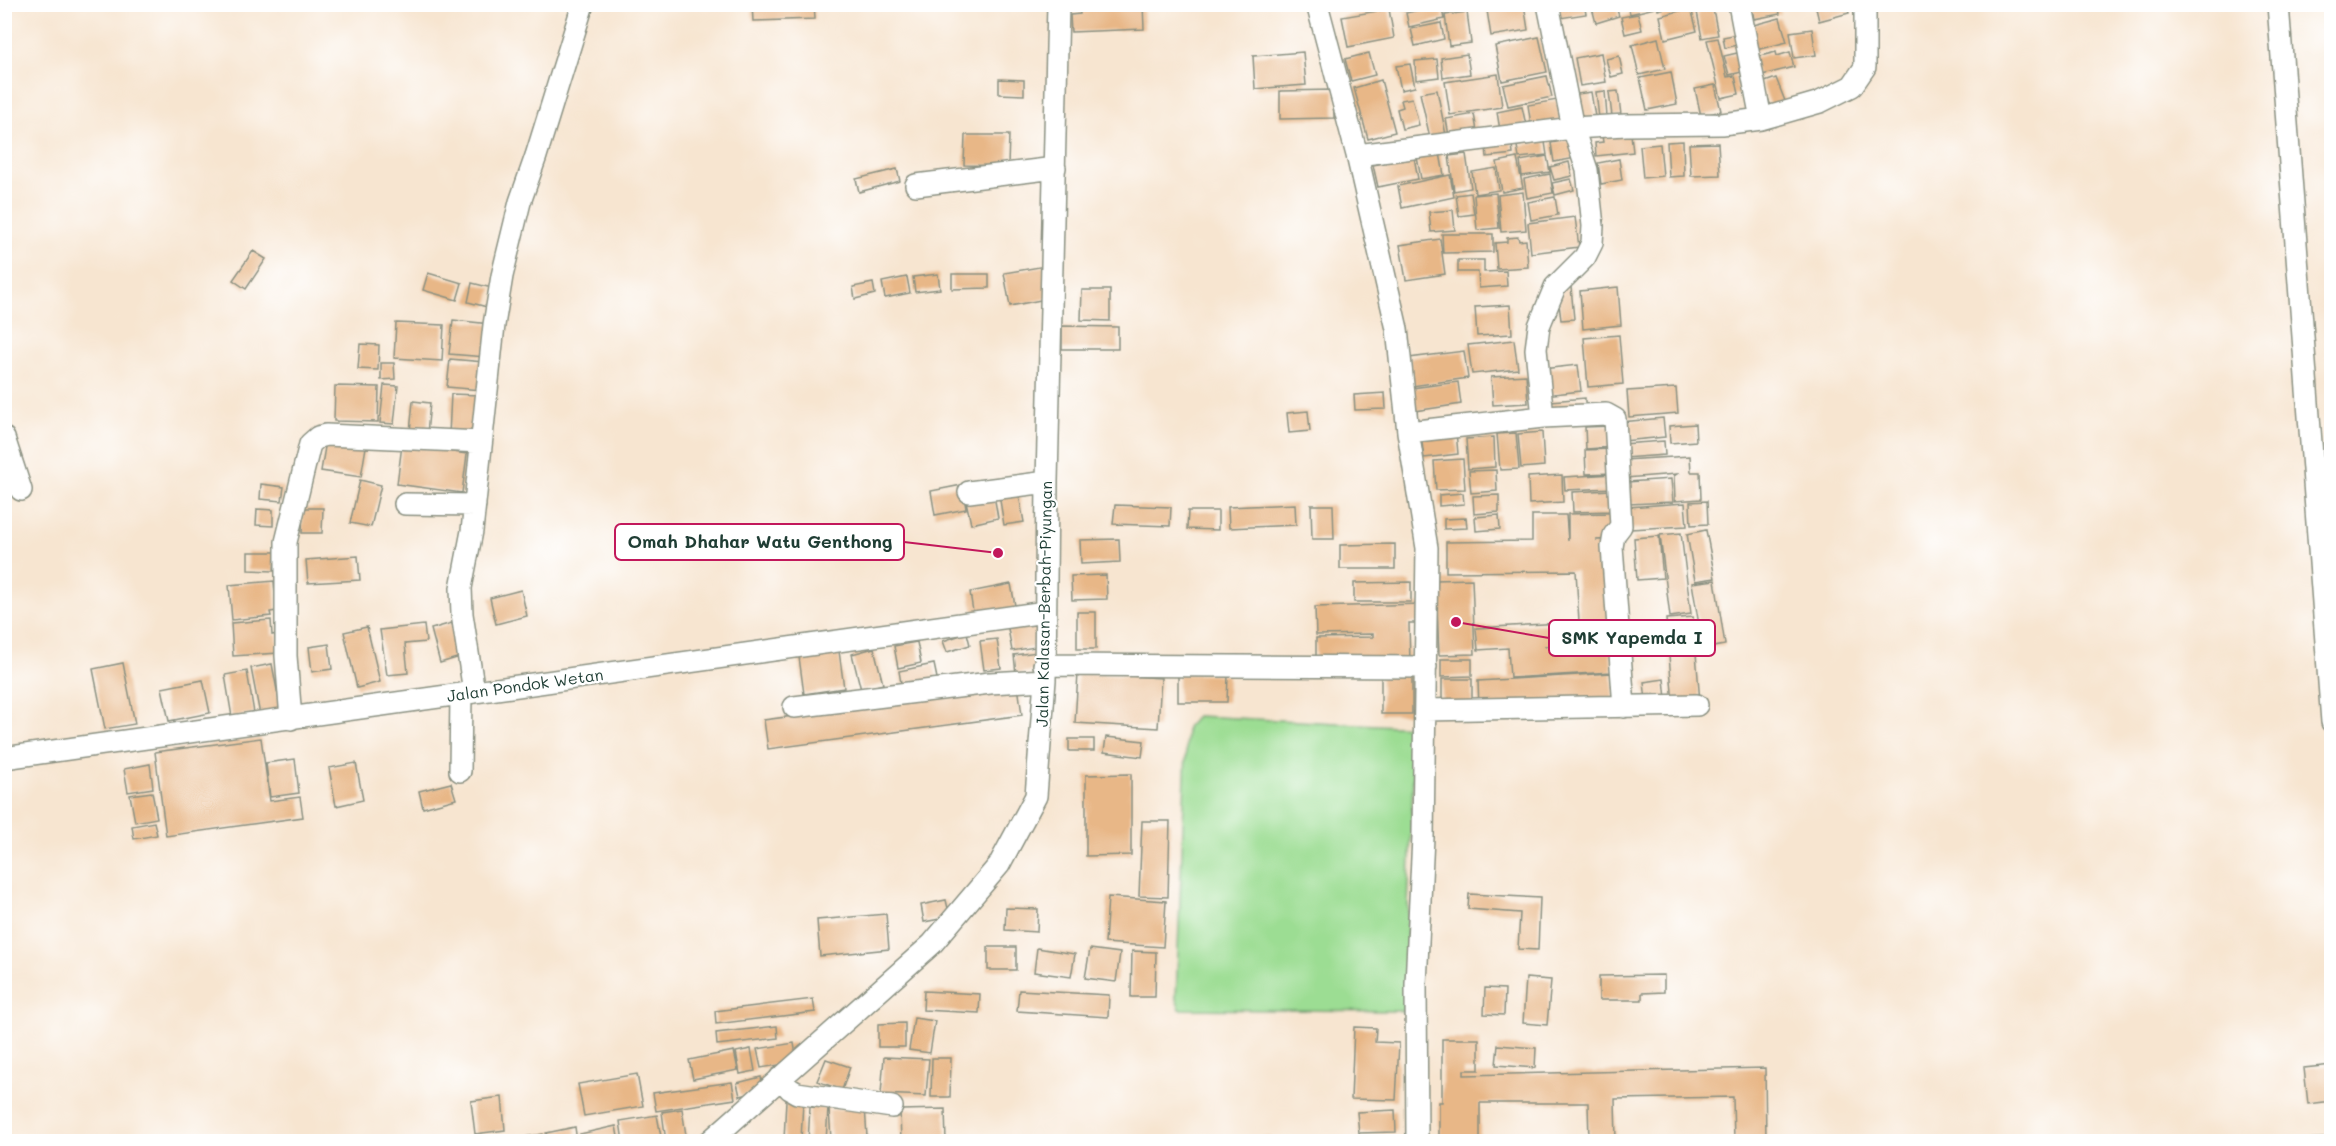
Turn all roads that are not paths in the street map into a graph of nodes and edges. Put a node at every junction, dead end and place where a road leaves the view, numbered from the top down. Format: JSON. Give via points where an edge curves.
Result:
{"nodes":[{"id":1,"x":583,"y":4,"type":"edge"},
{"id":2,"x":1058,"y":4,"type":"edge"},
{"id":3,"x":1317,"y":4,"type":"edge"},
{"id":4,"x":1548,"y":4,"type":"edge"},
{"id":5,"x":1739,"y":4,"type":"edge"},
{"id":6,"x":1865,"y":4,"type":"edge"},
{"id":7,"x":2278,"y":4,"type":"edge"},
{"id":8,"x":1761,"y":119,"type":"junction"},
{"id":9,"x":1573,"y":128,"type":"junction"},
{"id":10,"x":1357,"y":155,"type":"junction"},
{"id":11,"x":1055,"y":168,"type":"junction"},
{"id":12,"x":916,"y":185,"type":"dead end"},
{"id":13,"x":1543,"y":417,"type":"junction"},
{"id":14,"x":1408,"y":432,"type":"junction"},
{"id":15,"x":4,"y":438,"type":"edge"},
{"id":16,"x":481,"y":442,"type":"junction"},
{"id":17,"x":1047,"y":482,"type":"junction"},
{"id":18,"x":21,"y":490,"type":"dead end"},
{"id":19,"x":969,"y":492,"type":"dead end"},
{"id":20,"x":405,"y":504,"type":"dead end"},
{"id":21,"x":476,"y":505,"type":"junction"},
{"id":22,"x":1045,"y":612,"type":"junction"},
{"id":23,"x":1426,"y":667,"type":"junction"},
{"id":24,"x":1045,"y":672,"type":"junction"},
{"id":25,"x":467,"y":693,"type":"junction"},
{"id":26,"x":1696,"y":705,"type":"dead end"},
{"id":27,"x":794,"y":707,"type":"dead end"},
{"id":28,"x":1624,"y":707,"type":"junction"},
{"id":29,"x":1425,"y":710,"type":"junction"},
{"id":30,"x":291,"y":718,"type":"junction"},
{"id":31,"x":2331,"y":722,"type":"edge"},
{"id":32,"x":4,"y":758,"type":"edge"},
{"id":33,"x":460,"y":771,"type":"dead end"},
{"id":34,"x":780,"y":1078,"type":"junction"},
{"id":35,"x":892,"y":1107,"type":"dead end"},
{"id":36,"x":708,"y":1142,"type":"edge"},
{"id":37,"x":1417,"y":1142,"type":"edge"}],
"edges":[{"from":1,"to":16,"type":"street","via":[[520,202],[502,276]]},
{"from":2,"to":11,"type":"street","name":"Jalan Kalasan-Berbah-Piyungan"},
{"from":3,"to":10,"type":"street"},
{"from":4,"to":9,"type":"street"},
{"from":5,"to":8,"type":"street"},
{"from":6,"to":8,"type":"street","via":[[1865,67],[1852,86],[1820,102]]},
{"from":7,"to":31,"type":"street"},
{"from":8,"to":9,"type":"street","via":[[1722,124]]},
{"from":9,"to":10,"type":"street"},
{"from":9,"to":13,"type":"street","via":[[1591,191],[1592,243],[1585,257],[1555,287],[1539,326],[1536,349]]},
{"from":10,"to":14,"type":"street","via":[[1397,329]]},
{"from":11,"to":12,"type":"street"},
{"from":11,"to":17,"type":"street","name":"Jalan Kalasan-Berbah-Piyungan"},
{"from":13,"to":14,"type":"street"},
{"from":13,"to":28,"type":"street","via":[[1606,414],[1615,419],[1621,526],[1612,547]]},
{"from":14,"to":23,"type":"street","via":[[1427,548]]},
{"from":15,"to":18,"type":"street"},
{"from":16,"to":21,"type":"street"},
{"from":16,"to":30,"type":"street","via":[[326,435],[310,444],[286,542],[286,656]]},
{"from":17,"to":19,"type":"street"},
{"from":17,"to":22,"type":"street","name":"Jalan Kalasan-Berbah-Piyungan"},
{"from":20,"to":21,"type":"street"},
{"from":21,"to":25,"type":"street","via":[[461,588]]},
{"from":22,"to":24,"type":"street","name":"Jalan Kalasan-Berbah-Piyungan"},
{"from":22,"to":25,"type":"street","name":"Jalan Pondok Wetan"},
{"from":23,"to":24,"type":"street"},
{"from":23,"to":29,"type":"street"},
{"from":24,"to":27,"type":"street","via":[[990,683]]},
{"from":24,"to":34,"type":"street","name":"Jalan Kalasan-Berbah-Piyungan","via":[[1036,796],[999,865],[932,944]]},
{"from":25,"to":30,"type":"street","name":"Jalan Pondok Wetan"},
{"from":25,"to":33,"type":"street"},
{"from":26,"to":28,"type":"street"},
{"from":28,"to":29,"type":"street"},
{"from":29,"to":37,"type":"street","via":[[1416,984]]},
{"from":30,"to":32,"type":"street","name":"Jalan Pondok Wetan"},
{"from":34,"to":35,"type":"street","via":[[797,1093]]},
{"from":34,"to":36,"type":"street","name":"Jalan Kalasan-Berbah-Piyungan"}]}
